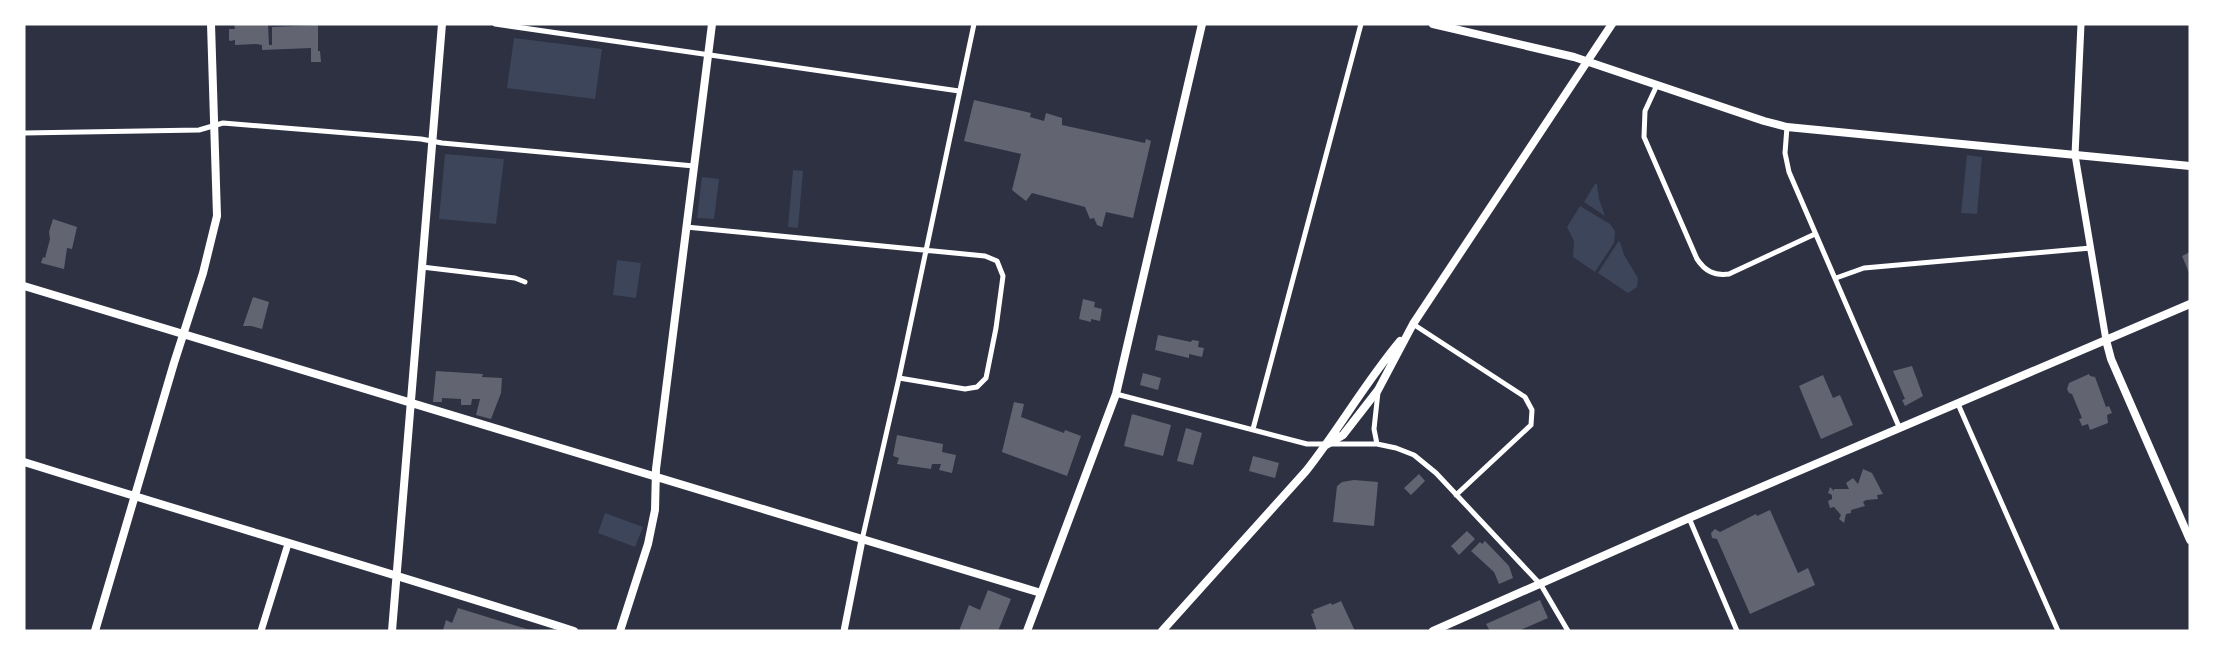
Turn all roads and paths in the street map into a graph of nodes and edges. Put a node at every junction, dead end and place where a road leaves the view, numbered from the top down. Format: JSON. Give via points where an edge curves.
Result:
{"nodes":[{"id":1,"x":211,"y":24,"type":"edge"},
{"id":2,"x":442,"y":24,"type":"edge"},
{"id":3,"x":495,"y":24,"type":"edge"},
{"id":4,"x":712,"y":24,"type":"edge"},
{"id":5,"x":974,"y":24,"type":"edge"},
{"id":6,"x":1202,"y":24,"type":"edge"},
{"id":7,"x":1361,"y":24,"type":"edge"},
{"id":8,"x":1433,"y":24,"type":"edge"},
{"id":9,"x":1612,"y":24,"type":"edge"},
{"id":10,"x":2081,"y":24,"type":"edge"},
{"id":11,"x":708,"y":55,"type":"junction"},
{"id":12,"x":1587,"y":61,"type":"junction"},
{"id":13,"x":1657,"y":85,"type":"junction"},
{"id":14,"x":959,"y":91,"type":"junction"},
{"id":15,"x":214,"y":126,"type":"junction"},
{"id":16,"x":1787,"y":127,"type":"junction"},
{"id":17,"x":24,"y":133,"type":"edge"},
{"id":18,"x":432,"y":141,"type":"junction"},
{"id":19,"x":2075,"y":154,"type":"junction"},
{"id":20,"x":694,"y":166,"type":"junction"},
{"id":21,"x":2190,"y":166,"type":"edge"},
{"id":22,"x":686,"y":227,"type":"junction"},
{"id":23,"x":1815,"y":234,"type":"junction"},
{"id":24,"x":2091,"y":248,"type":"junction"},
{"id":25,"x":927,"y":250,"type":"junction"},
{"id":26,"x":422,"y":267,"type":"junction"},
{"id":27,"x":1836,"y":278,"type":"junction"},
{"id":28,"x":525,"y":282,"type":"dead end"},
{"id":29,"x":24,"y":286,"type":"edge"},
{"id":30,"x":2190,"y":303,"type":"edge"},
{"id":31,"x":1411,"y":327,"type":"junction"},
{"id":32,"x":184,"y":334,"type":"junction"},
{"id":33,"x":2106,"y":340,"type":"junction"},
{"id":34,"x":899,"y":378,"type":"junction"},
{"id":35,"x":1378,"y":390,"type":"junction"},
{"id":36,"x":1116,"y":394,"type":"junction"},
{"id":37,"x":410,"y":403,"type":"junction"},
{"id":38,"x":1958,"y":404,"type":"junction"},
{"id":39,"x":1253,"y":429,"type":"junction"},
{"id":40,"x":1900,"y":429,"type":"junction"},
{"id":41,"x":1377,"y":444,"type":"junction"},
{"id":42,"x":1326,"y":445,"type":"junction"},
{"id":43,"x":24,"y":462,"type":"edge"},
{"id":44,"x":656,"y":477,"type":"junction"},
{"id":45,"x":1456,"y":495,"type":"junction"},
{"id":46,"x":135,"y":496,"type":"junction"},
{"id":47,"x":1689,"y":518,"type":"junction"},
{"id":48,"x":862,"y":540,"type":"junction"},
{"id":49,"x":2190,"y":540,"type":"edge"},
{"id":50,"x":288,"y":544,"type":"junction"},
{"id":51,"x":397,"y":574,"type":"junction"},
{"id":52,"x":1541,"y":585,"type":"junction"},
{"id":53,"x":1041,"y":593,"type":"junction"},
{"id":54,"x":95,"y":631,"type":"edge"},
{"id":55,"x":261,"y":631,"type":"edge"},
{"id":56,"x":392,"y":631,"type":"edge"},
{"id":57,"x":574,"y":631,"type":"edge"},
{"id":58,"x":620,"y":631,"type":"edge"},
{"id":59,"x":843,"y":631,"type":"edge"},
{"id":60,"x":1027,"y":631,"type":"edge"},
{"id":61,"x":1162,"y":631,"type":"edge"},
{"id":62,"x":1433,"y":631,"type":"edge"},
{"id":63,"x":1568,"y":631,"type":"edge"},
{"id":64,"x":1737,"y":631,"type":"edge"},
{"id":65,"x":2058,"y":631,"type":"edge"}],
"edges":[{"from":1,"to":15,"type":"main road"},
{"from":2,"to":18,"type":"main road"},
{"from":3,"to":11,"type":"street"},
{"from":4,"to":11,"type":"main road"},
{"from":5,"to":14,"type":"street"},
{"from":6,"to":36,"type":"main road"},
{"from":7,"to":39,"type":"street"},
{"from":8,"to":12,"type":"main road"},
{"from":9,"to":12,"type":"main road"},
{"from":10,"to":19,"type":"street"},
{"from":11,"to":14,"type":"street"},
{"from":11,"to":20,"type":"main road"},
{"from":12,"to":13,"type":"main road"},
{"from":12,"to":31,"type":"main road"},
{"from":13,"to":16,"type":"main road"},
{"from":13,"to":23,"type":"street","via":[[1646,111],[1644,137],[1697,259],[1706,270],[1729,274]]},
{"from":14,"to":25,"type":"street"},
{"from":15,"to":17,"type":"street","via":[[200,130]]},
{"from":15,"to":18,"type":"street","via":[[223,123]]},
{"from":15,"to":32,"type":"main road","via":[[217,216]]},
{"from":16,"to":19,"type":"main road"},
{"from":16,"to":23,"type":"street","via":[[1787,166]]},
{"from":18,"to":20,"type":"street"},
{"from":18,"to":26,"type":"main road"},
{"from":19,"to":21,"type":"main road"},
{"from":19,"to":24,"type":"street"},
{"from":20,"to":22,"type":"main road"},
{"from":22,"to":25,"type":"street"},
{"from":22,"to":44,"type":"main road"},
{"from":23,"to":27,"type":"street"},
{"from":24,"to":27,"type":"street","via":[[1864,267]]},
{"from":24,"to":33,"type":"street"},
{"from":25,"to":34,"type":"street"},
{"from":25,"to":34,"type":"street","via":[[985,256],[997,261],[1003,276],[990,361],[986,378],[977,387],[965,389]]},
{"from":26,"to":28,"type":"street"},
{"from":26,"to":37,"type":"main road"},
{"from":27,"to":40,"type":"street"},
{"from":29,"to":32,"type":"main road"},
{"from":30,"to":33,"type":"main road"},
{"from":31,"to":35,"type":"main road"},
{"from":31,"to":42,"type":"main road","via":[[1375,371]]},
{"from":31,"to":45,"type":"street","via":[[1525,397],[1532,410],[1532,425]]},
{"from":32,"to":37,"type":"main road"},
{"from":32,"to":46,"type":"main road"},
{"from":33,"to":38,"type":"main road"},
{"from":33,"to":49,"type":"main road"},
{"from":34,"to":48,"type":"street"},
{"from":35,"to":41,"type":"street","via":[[1374,429]]},
{"from":35,"to":42,"type":"main road","via":[[1343,435]]},
{"from":36,"to":39,"type":"street"},
{"from":36,"to":53,"type":"main road"},
{"from":37,"to":44,"type":"main road"},
{"from":37,"to":51,"type":"main road"},
{"from":38,"to":40,"type":"main road"},
{"from":38,"to":65,"type":"street"},
{"from":39,"to":42,"type":"street","via":[[1307,444]]},
{"from":40,"to":47,"type":"main road"},
{"from":41,"to":42,"type":"street"},
{"from":41,"to":45,"type":"street","via":[[1414,455]]},
{"from":42,"to":61,"type":"main road"},
{"from":43,"to":46,"type":"main road"},
{"from":44,"to":48,"type":"main road"},
{"from":44,"to":58,"type":"main road","via":[[648,544]]},
{"from":45,"to":52,"type":"street"},
{"from":46,"to":50,"type":"main road"},
{"from":46,"to":54,"type":"main road"},
{"from":47,"to":52,"type":"main road"},
{"from":47,"to":64,"type":"street"},
{"from":48,"to":53,"type":"main road"},
{"from":48,"to":59,"type":"street"},
{"from":50,"to":51,"type":"main road"},
{"from":50,"to":55,"type":"street"},
{"from":51,"to":56,"type":"main road"},
{"from":51,"to":57,"type":"main road"},
{"from":52,"to":62,"type":"main road"},
{"from":52,"to":63,"type":"street"},
{"from":53,"to":60,"type":"main road"}]}
